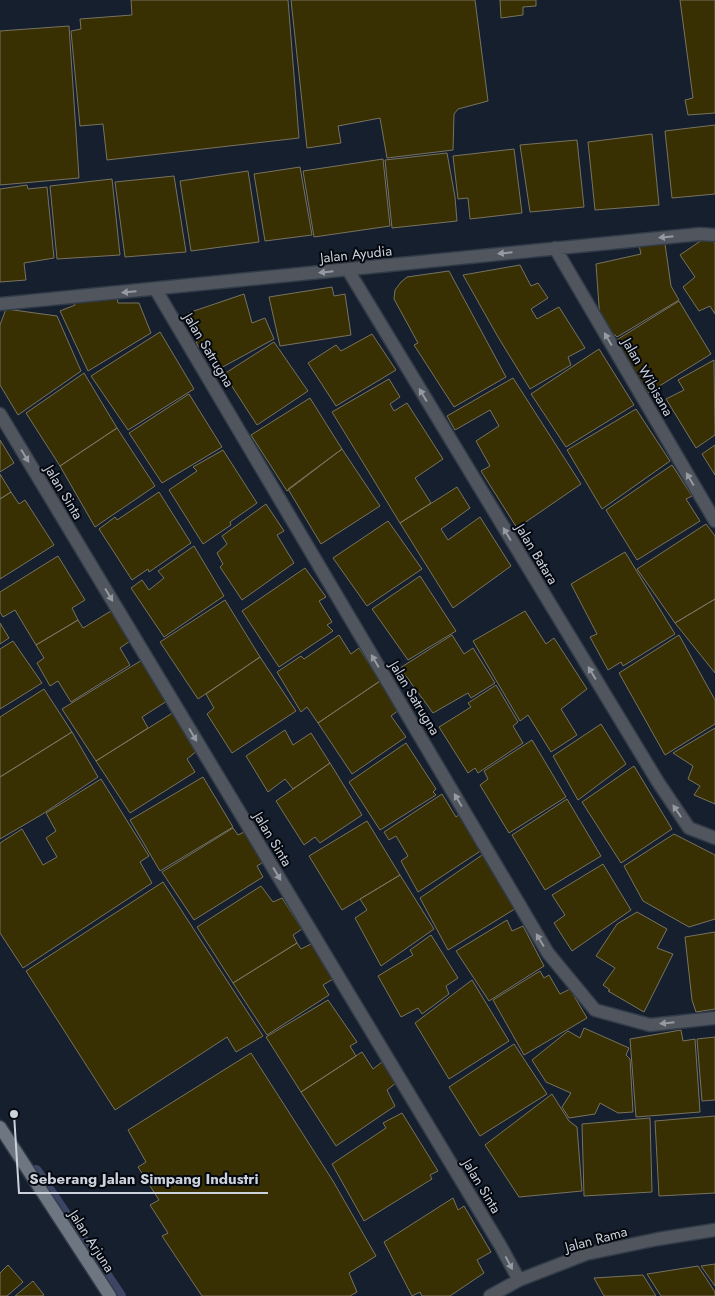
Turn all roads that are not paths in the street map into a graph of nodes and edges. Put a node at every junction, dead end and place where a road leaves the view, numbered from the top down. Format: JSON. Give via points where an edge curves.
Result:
{"nodes":[{"id":1,"x":715,"y":235,"type":"edge"},
{"id":2,"x":554,"y":248,"type":"junction"},
{"id":3,"x":348,"y":270,"type":"junction"},
{"id":4,"x":156,"y":290,"type":"junction"},
{"id":5,"x":0,"y":304,"type":"edge"},
{"id":6,"x":0,"y":414,"type":"edge"},
{"id":7,"x":715,"y":521,"type":"edge"},
{"id":8,"x":715,"y":838,"type":"edge"},
{"id":9,"x":715,"y":1018,"type":"edge"},
{"id":10,"x":0,"y":1127,"type":"edge"},
{"id":11,"x":715,"y":1230,"type":"edge"},
{"id":12,"x":519,"y":1280,"type":"junction"},
{"id":13,"x":110,"y":1296,"type":"edge"},
{"id":14,"x":490,"y":1296,"type":"edge"}],
"edges":[{"from":1,"to":2,"type":"street","name":"Jalan Ayudia","one_way":true},
{"from":2,"to":3,"type":"street","name":"Jalan Ayudia","one_way":true},
{"from":7,"to":2,"type":"street","name":"Jalan Wibisana","one_way":true},
{"from":3,"to":4,"type":"street","name":"Jalan Ayudia","one_way":true},
{"from":8,"to":3,"type":"street","name":"Jalan Batara","one_way":true,"via":[[689,828],[658,782]]},
{"from":4,"to":5,"type":"street","name":"Jalan Ayudia","one_way":true},
{"from":9,"to":4,"type":"street","name":"Jalan Satrugna","one_way":true,"via":[[650,1025],[595,1010],[548,953]]},
{"from":6,"to":12,"type":"street","name":"Jalan Sinta","one_way":true},
{"from":10,"to":13,"type":"main road","name":"Jalan Arjuna"},
{"from":11,"to":12,"type":"street","name":"Jalan Rama","via":[[586,1254]]},
{"from":12,"to":14,"type":"street","name":"Jalan Rama"}]}
